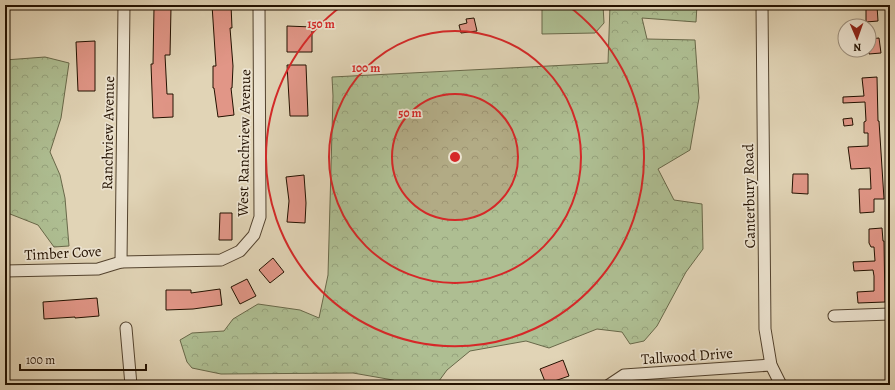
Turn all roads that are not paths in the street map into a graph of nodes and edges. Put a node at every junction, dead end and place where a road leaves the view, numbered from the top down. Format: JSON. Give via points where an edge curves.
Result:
{"nodes":[{"id":1,"x":124,"y":5,"type":"edge"},
{"id":2,"x":259,"y":5,"type":"edge"},
{"id":3,"x":762,"y":5,"type":"edge"},
{"id":4,"x":121,"y":262,"type":"junction"},
{"id":5,"x":5,"y":271,"type":"edge"},
{"id":6,"x":890,"y":314,"type":"edge"},
{"id":7,"x":834,"y":316,"type":"dead end"},
{"id":8,"x":126,"y":328,"type":"dead end"},
{"id":9,"x":771,"y":365,"type":"junction"},
{"id":10,"x":132,"y":385,"type":"edge"},
{"id":11,"x":609,"y":385,"type":"edge"},
{"id":12,"x":781,"y":385,"type":"edge"}],
"edges":[{"from":1,"to":4,"type":"street","name":"Ranchview Avenue"},
{"from":2,"to":4,"type":"street","name":"West Ranchview Avenue","via":[[260,217],[254,235],[240,251],[221,260]]},
{"from":3,"to":9,"type":"street","name":"Canterbury Road","via":[[765,329]]},
{"from":4,"to":5,"type":"street","name":"Timber Cove","via":[[98,269]]},
{"from":6,"to":7,"type":"street"},
{"from":8,"to":10,"type":"street"},
{"from":9,"to":11,"type":"street","name":"Tallwood Drive","via":[[624,375]]},
{"from":9,"to":12,"type":"street","name":"Canterbury Road"}]}
